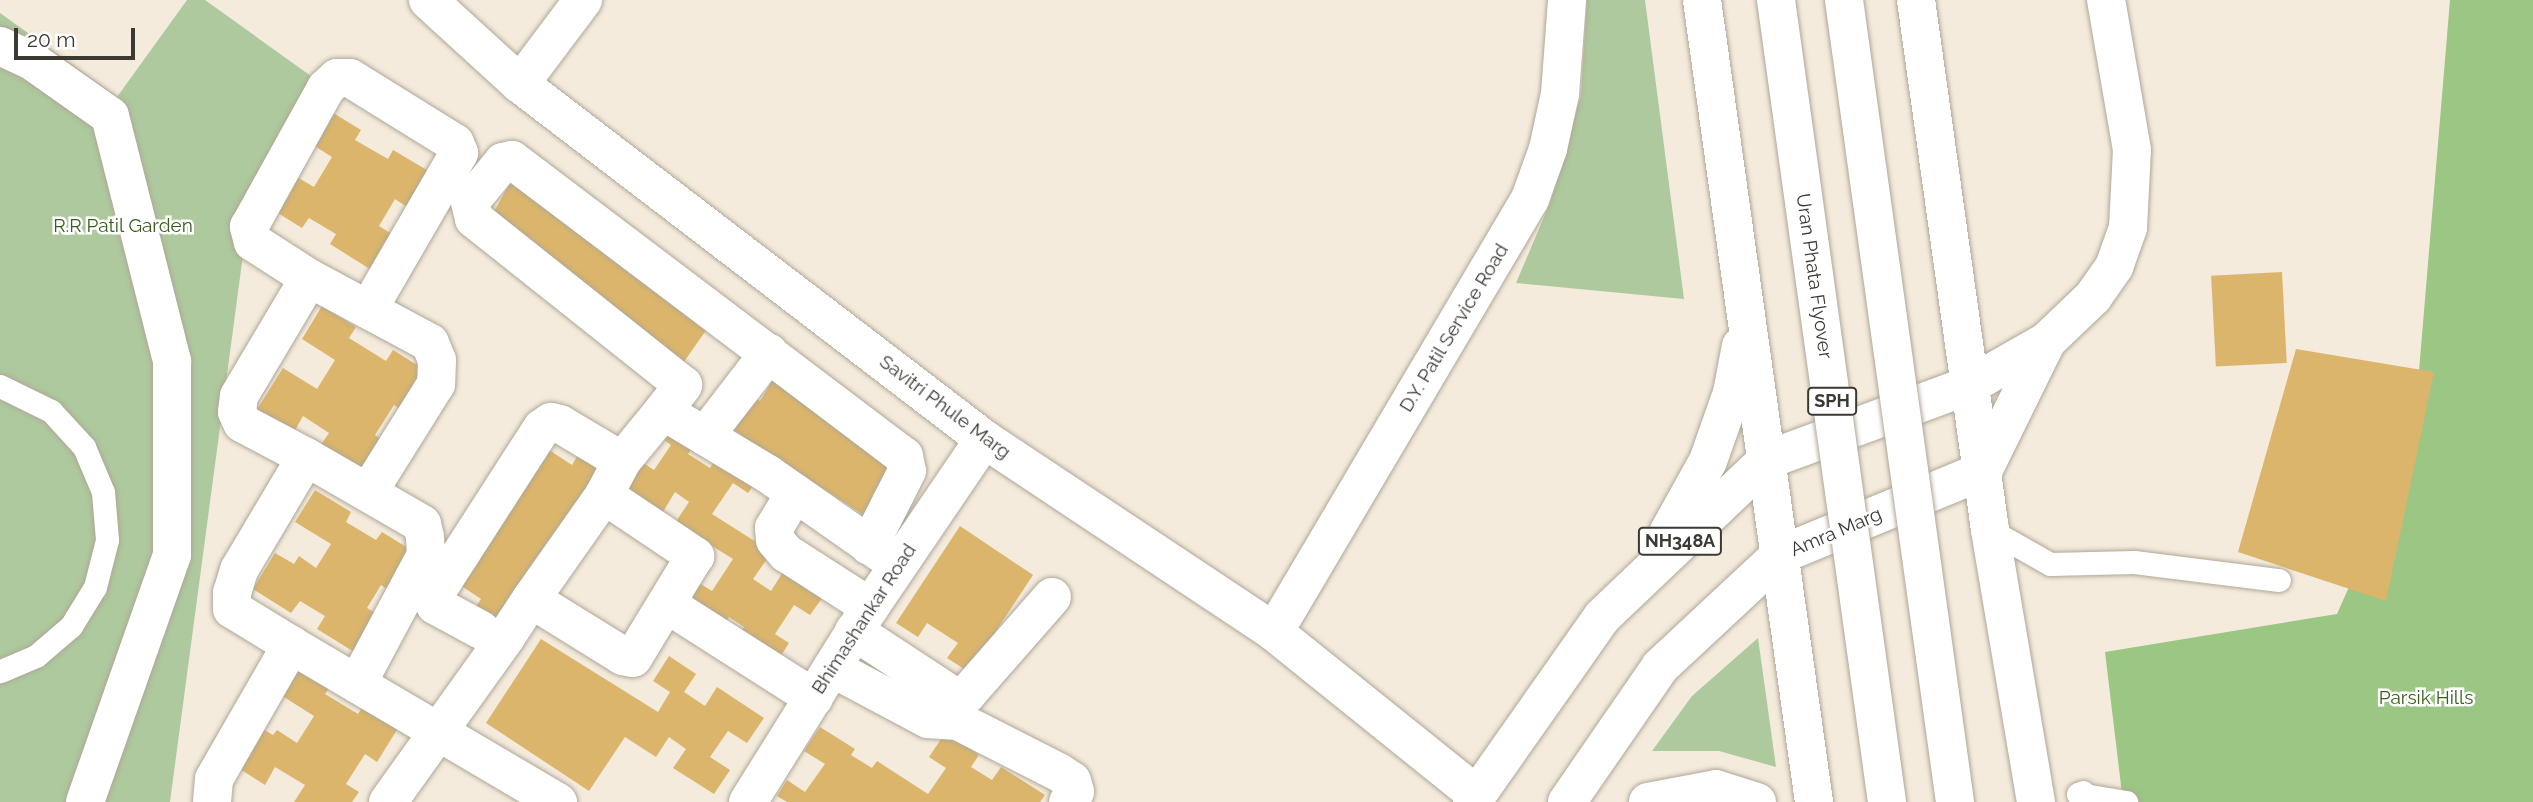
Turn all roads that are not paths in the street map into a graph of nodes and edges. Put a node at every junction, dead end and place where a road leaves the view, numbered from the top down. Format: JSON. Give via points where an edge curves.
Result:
{"nodes":[{"id":1,"x":428,"y":0,"type":"edge"},
{"id":2,"x":583,"y":0,"type":"edge"},
{"id":3,"x":1567,"y":0,"type":"edge"},
{"id":4,"x":1702,"y":0,"type":"edge"},
{"id":5,"x":1776,"y":0,"type":"edge"},
{"id":6,"x":1843,"y":0,"type":"edge"},
{"id":7,"x":1916,"y":0,"type":"edge"},
{"id":8,"x":2106,"y":0,"type":"edge"},
{"id":9,"x":0,"y":47,"type":"edge"},
{"id":10,"x":520,"y":84,"type":"junction"},
{"id":11,"x":467,"y":178,"type":"junction"},
{"id":12,"x":309,"y":278,"type":"junction"},
{"id":13,"x":368,"y":310,"type":"junction"},
{"id":14,"x":1747,"y":319,"type":"junction"},
{"id":15,"x":2047,"y":341,"type":"junction"},
{"id":16,"x":769,"y":353,"type":"junction"},
{"id":17,"x":1970,"y":385,"type":"junction"},
{"id":18,"x":0,"y":386,"type":"edge"},
{"id":19,"x":663,"y":411,"type":"junction"},
{"id":20,"x":705,"y":436,"type":"junction"},
{"id":21,"x":984,"y":439,"type":"junction"},
{"id":22,"x":306,"y":457,"type":"junction"},
{"id":23,"x":1767,"y":460,"type":"junction"},
{"id":24,"x":622,"y":461,"type":"junction"},
{"id":25,"x":1983,"y":471,"type":"junction"},
{"id":26,"x":795,"y":493,"type":"junction"},
{"id":27,"x":368,"y":494,"type":"junction"},
{"id":28,"x":604,"y":495,"type":"junction"},
{"id":29,"x":1990,"y":530,"type":"junction"},
{"id":30,"x":883,"y":555,"type":"junction"},
{"id":31,"x":1780,"y":555,"type":"junction"},
{"id":32,"x":2279,"y":580,"type":"dead end"},
{"id":33,"x":1052,"y":597,"type":"dead end"},
{"id":34,"x":531,"y":599,"type":"junction"},
{"id":35,"x":668,"y":605,"type":"junction"},
{"id":36,"x":1602,"y":617,"type":"junction"},
{"id":37,"x":862,"y":619,"type":"junction"},
{"id":38,"x":481,"y":630,"type":"dead end"},
{"id":39,"x":1273,"y":632,"type":"junction"},
{"id":40,"x":291,"y":645,"type":"junction"},
{"id":41,"x":0,"y":671,"type":"edge"},
{"id":42,"x":823,"y":683,"type":"junction"},
{"id":43,"x":357,"y":684,"type":"junction"},
{"id":44,"x":440,"y":731,"type":"junction"},
{"id":45,"x":2083,"y":792,"type":"dead end"},
{"id":46,"x":1474,"y":798,"type":"edge"},
{"id":47,"x":757,"y":799,"type":"edge"},
{"id":48,"x":85,"y":802,"type":"edge"},
{"id":49,"x":212,"y":802,"type":"edge"},
{"id":50,"x":388,"y":802,"type":"edge"},
{"id":51,"x":558,"y":802,"type":"edge"},
{"id":52,"x":1068,"y":802,"type":"edge"},
{"id":53,"x":1567,"y":802,"type":"edge"},
{"id":54,"x":1648,"y":802,"type":"edge"},
{"id":55,"x":1757,"y":802,"type":"edge"},
{"id":56,"x":1814,"y":802,"type":"edge"},
{"id":57,"x":1887,"y":802,"type":"edge"},
{"id":58,"x":1955,"y":802,"type":"edge"},
{"id":59,"x":2036,"y":802,"type":"edge"},
{"id":60,"x":2126,"y":802,"type":"edge"}],
"edges":[{"from":1,"to":10,"type":"main road","name":"Savitri Phule Marg"},
{"from":2,"to":10,"type":"main road"},
{"from":3,"to":39,"type":"main road","name":"D.Y. Patil Service Road","via":[[1560,94],[1530,200]]},
{"from":4,"to":14,"type":"main road"},
{"from":5,"to":57,"type":"main road","name":"Uran Phata Flyover","number":"SPH","bridge":true},
{"from":6,"to":58,"type":"main road","bridge":true},
{"from":7,"to":17,"type":"main road"},
{"from":8,"to":15,"type":"main road","via":[[2132,150],[2128,228],[2114,267],[2093,297]]},
{"from":9,"to":48,"type":"main road","via":[[32,61],[110,116],[172,361],[172,555]]},
{"from":10,"to":21,"type":"main road","name":"Savitri Phule Marg"},
{"from":11,"to":12,"type":"main road","via":[[455,143],[350,78],[337,78],[326,88],[249,227],[253,242]]},
{"from":11,"to":13,"type":"main road"},
{"from":11,"to":16,"type":"main road","via":[[512,160]]},
{"from":11,"to":19,"type":"main road","via":[[474,219],[683,385]]},
{"from":12,"to":13,"type":"main road"},
{"from":12,"to":22,"type":"main road","via":[[239,396],[237,412],[242,423]]},
{"from":13,"to":27,"type":"main road","via":[[430,343],[437,360],[436,384]]},
{"from":14,"to":23,"type":"main road"},
{"from":14,"to":36,"type":"main road","via":[[1732,393],[1708,461],[1676,522]]},
{"from":15,"to":17,"type":"main road"},
{"from":15,"to":25,"type":"main road"},
{"from":16,"to":20,"type":"main road"},
{"from":16,"to":30,"type":"main road","via":[[908,463]]},
{"from":17,"to":23,"type":"main road","number":"NH348A"},
{"from":17,"to":25,"type":"main road"},
{"from":18,"to":41,"type":"lane","via":[[51,411],[84,447],[103,492],[107,540],[95,587],[71,626],[36,656]]},
{"from":19,"to":20,"type":"main road"},
{"from":19,"to":24,"type":"main road"},
{"from":20,"to":26,"type":"main road"},
{"from":21,"to":30,"type":"main road","name":"Bhimashankar Road"},
{"from":21,"to":39,"type":"main road","name":"Savitri Phule Marg"},
{"from":22,"to":27,"type":"main road"},
{"from":22,"to":40,"type":"main road","via":[[239,570],[232,593],[232,609]]},
{"from":23,"to":31,"type":"main road"},
{"from":23,"to":36,"type":"main road","number":"NH348A"},
{"from":24,"to":28,"type":"main road"},
{"from":24,"to":38,"type":"main road","via":[[560,425],[551,422],[542,428],[433,597],[435,605]]},
{"from":25,"to":29,"type":"main road"},
{"from":25,"to":31,"type":"main road","name":"Amra Marg"},
{"from":26,"to":30,"type":"main road"},
{"from":26,"to":37,"type":"main road","via":[[774,528],[775,540]]},
{"from":27,"to":43,"type":"main road","via":[[422,524],[426,555]]},
{"from":28,"to":34,"type":"main road"},
{"from":28,"to":35,"type":"main road","via":[[695,556]]},
{"from":29,"to":32,"type":"lane","via":[[2050,565],[2134,562]]},
{"from":29,"to":59,"type":"main road"},
{"from":30,"to":37,"type":"main road","name":"Bhimashankar Road"},
{"from":31,"to":53,"type":"main road","name":"Amra Marg","via":[[1660,667]]},
{"from":31,"to":56,"type":"main road"},
{"from":33,"to":37,"type":"main road","via":[[967,694],[956,698]]},
{"from":34,"to":35,"type":"main road","via":[[623,656],[633,657]]},
{"from":34,"to":44,"type":"main road"},
{"from":35,"to":42,"type":"main road"},
{"from":36,"to":46,"type":"main road","number":"NH348A"},
{"from":37,"to":42,"type":"main road","name":"Bhimashankar Road"},
{"from":39,"to":46,"type":"main road","name":"Savitri Phule Marg"},
{"from":40,"to":43,"type":"main road"},
{"from":40,"to":49,"type":"main road","via":[[214,779]]},
{"from":42,"to":47,"type":"main road","name":"Bhimashankar Road"},
{"from":42,"to":52,"type":"main road","via":[[928,719],[958,720],[1072,781],[1075,792]]},
{"from":43,"to":44,"type":"main road"},
{"from":44,"to":50,"type":"main road"},
{"from":44,"to":51,"type":"main road"},
{"from":45,"to":60,"type":"lane","via":[[2078,794]]},
{"from":54,"to":55,"type":"main road","via":[[1716,789]]}]}
